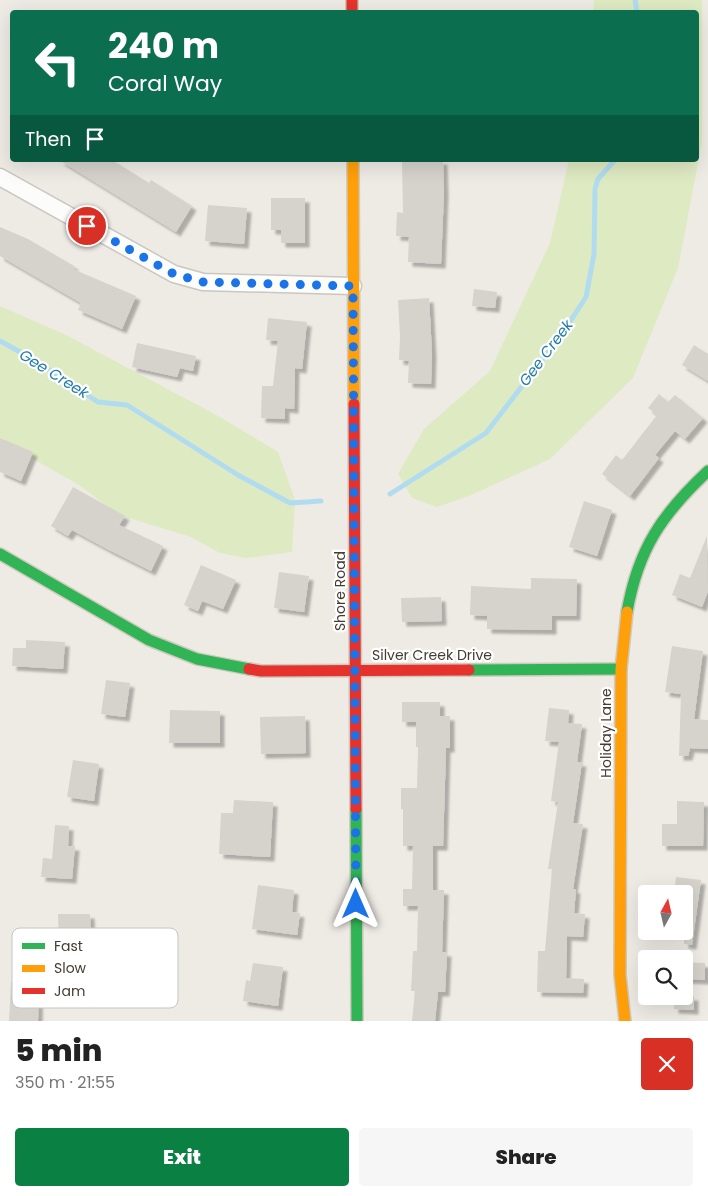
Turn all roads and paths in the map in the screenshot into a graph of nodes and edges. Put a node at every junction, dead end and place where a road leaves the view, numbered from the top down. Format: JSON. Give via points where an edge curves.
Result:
{"nodes":[{"id":1,"x":352,"y":162,"type":"edge"},
{"id":2,"x":0,"y":177,"type":"edge"},
{"id":3,"x":353,"y":286,"type":"junction"},
{"id":4,"x":708,"y":471,"type":"edge"},
{"id":5,"x":0,"y":554,"type":"edge"},
{"id":6,"x":622,"y":669,"type":"junction"},
{"id":7,"x":355,"y":670,"type":"junction"},
{"id":8,"x":357,"y":1021,"type":"edge"},
{"id":9,"x":625,"y":1021,"type":"edge"}],
"edges":[{"from":1,"to":3,"type":"street","name":"Shore Road"},
{"from":2,"to":3,"type":"street","via":[[174,274],[203,282]]},
{"from":3,"to":7,"type":"street","name":"Shore Road"},
{"from":4,"to":6,"type":"street","name":"Holiday Lane","via":[[666,514],[645,550],[630,588],[624,622]]},
{"from":5,"to":7,"type":"street","name":"Silver Creek Drive","via":[[149,640],[197,659],[261,671]]},
{"from":6,"to":7,"type":"street","name":"Silver Creek Drive"},
{"from":6,"to":9,"type":"street","name":"Holiday Lane","via":[[620,975]]},
{"from":7,"to":8,"type":"street","name":"Shore Road"}]}
